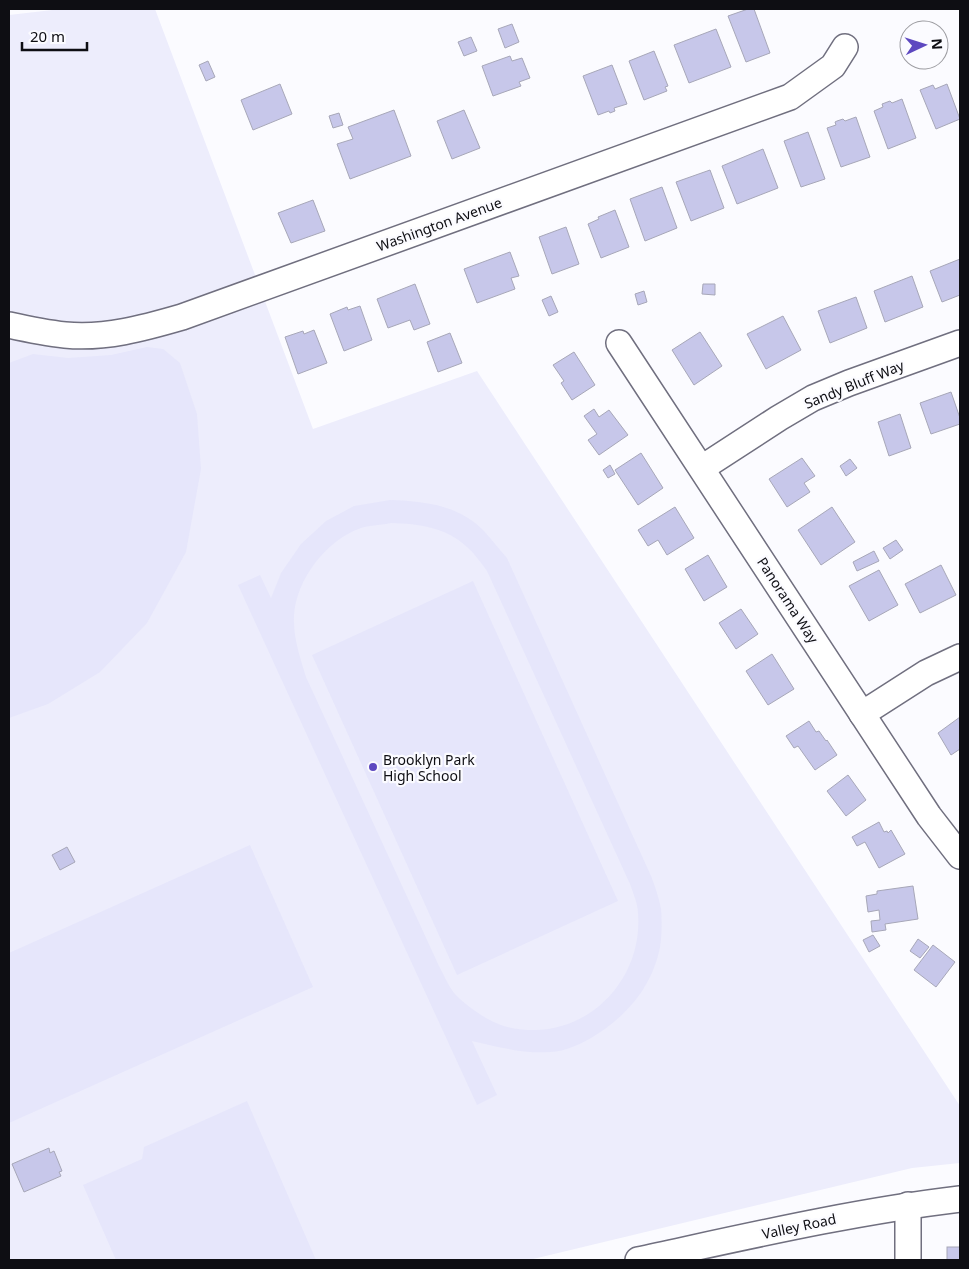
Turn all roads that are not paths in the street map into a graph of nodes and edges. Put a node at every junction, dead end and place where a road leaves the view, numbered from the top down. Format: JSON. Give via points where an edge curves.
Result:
{"nodes":[{"id":1,"x":845,"y":48,"type":"dead end"},
{"id":2,"x":9,"y":325,"type":"edge"},
{"id":3,"x":619,"y":343,"type":"dead end"},
{"id":4,"x":960,"y":343,"type":"edge"},
{"id":5,"x":702,"y":468,"type":"junction"},
{"id":6,"x":960,"y":657,"type":"edge"},
{"id":7,"x":862,"y":714,"type":"junction"},
{"id":8,"x":960,"y":856,"type":"edge"},
{"id":9,"x":960,"y":1199,"type":"edge"},
{"id":10,"x":908,"y":1205,"type":"junction"},
{"id":11,"x":666,"y":1257,"type":"edge"},
{"id":12,"x":638,"y":1260,"type":"edge"},
{"id":13,"x":908,"y":1260,"type":"edge"}],
"edges":[{"from":1,"to":2,"type":"street","name":"Washington Avenue","via":[[834,66],[790,97],[182,317],[106,334],[67,335]]},
{"from":3,"to":5,"type":"street","name":"Panorama Way"},
{"from":4,"to":5,"type":"street","name":"Sandy Bluff Way","via":[[813,398]]},
{"from":5,"to":7,"type":"street","name":"Panorama Way"},
{"from":6,"to":7,"type":"street"},
{"from":7,"to":8,"type":"street","name":"Panorama Way","via":[[929,816]]},
{"from":9,"to":10,"type":"street","name":"Valley Road"},
{"from":10,"to":11,"type":"street","name":"Valley Road"},
{"from":10,"to":13,"type":"street"},
{"from":11,"to":12,"type":"street","name":"Valley Road"}]}
